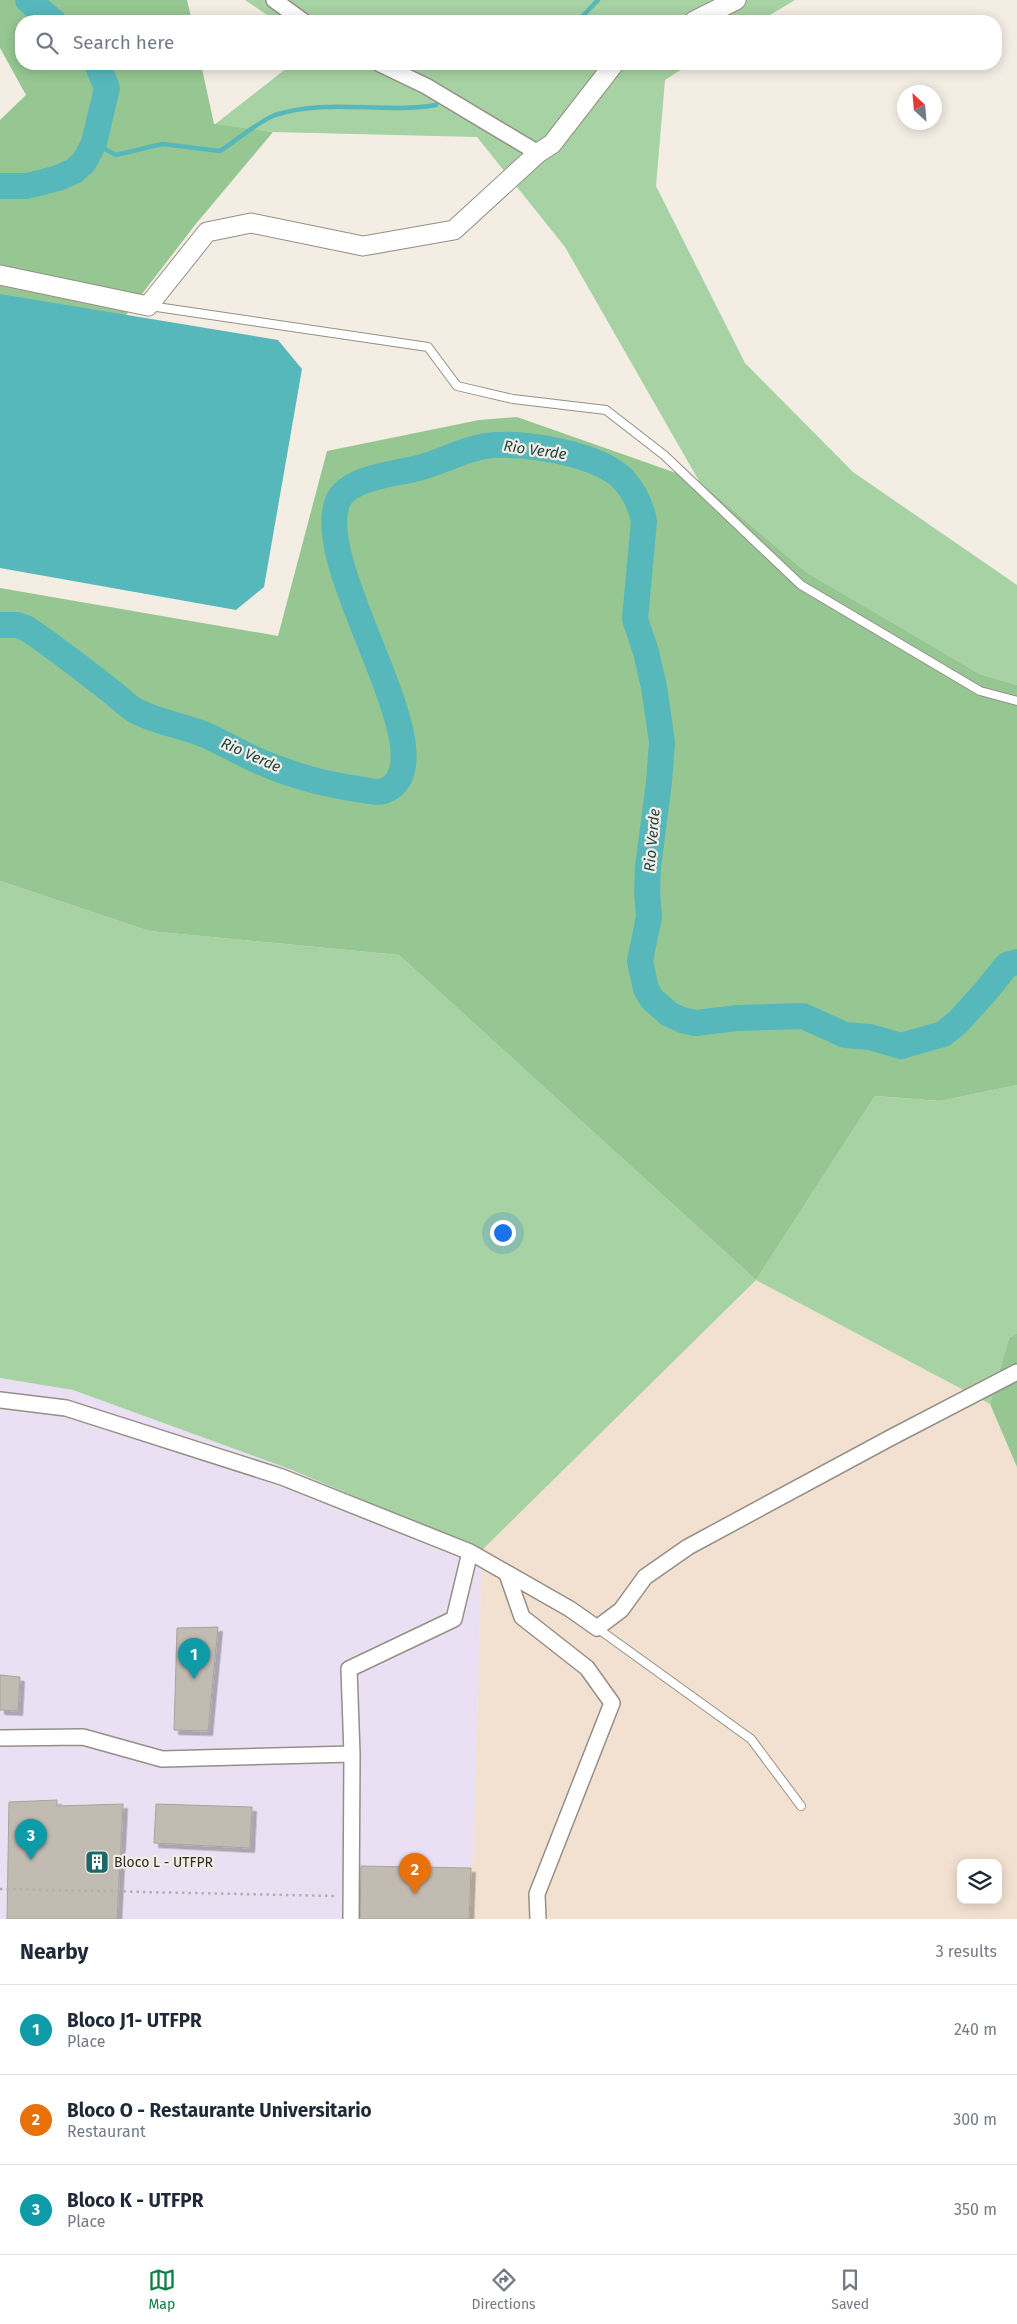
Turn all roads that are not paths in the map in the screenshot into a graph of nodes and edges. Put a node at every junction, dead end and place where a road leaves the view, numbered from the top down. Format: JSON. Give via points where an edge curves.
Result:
{"nodes":[{"id":1,"x":274,"y":0,"type":"edge"},
{"id":2,"x":736,"y":0,"type":"edge"},
{"id":3,"x":295,"y":15,"type":"edge"},
{"id":4,"x":706,"y":15,"type":"edge"},
{"id":5,"x":393,"y":70,"type":"edge"},
{"id":6,"x":609,"y":70,"type":"edge"},
{"id":7,"x":538,"y":153,"type":"junction"},
{"id":8,"x":0,"y":275,"type":"edge"},
{"id":9,"x":148,"y":306,"type":"junction"},
{"id":10,"x":1017,"y":702,"type":"edge"},
{"id":11,"x":1017,"y":1372,"type":"edge"},
{"id":12,"x":0,"y":1400,"type":"edge"},
{"id":13,"x":470,"y":1552,"type":"junction"},
{"id":14,"x":507,"y":1574,"type":"junction"},
{"id":15,"x":597,"y":1628,"type":"junction"},
{"id":16,"x":0,"y":1738,"type":"edge"},
{"id":17,"x":352,"y":1754,"type":"junction"},
{"id":18,"x":801,"y":1806,"type":"dead end"},
{"id":19,"x":351,"y":1919,"type":"edge"},
{"id":20,"x":538,"y":1919,"type":"edge"}],
"edges":[{"from":1,"to":3,"type":"street"},
{"from":2,"to":4,"type":"street"},
{"from":5,"to":7,"type":"street","via":[[426,86]]},
{"from":6,"to":7,"type":"street","via":[[552,144]]},
{"from":7,"to":9,"type":"street","via":[[454,230],[364,246],[251,223],[207,232]]},
{"from":8,"to":9,"type":"street"},
{"from":9,"to":10,"type":"lane","via":[[428,347],[457,386],[513,400],[606,410],[664,455],[801,585],[980,691]]},
{"from":11,"to":15,"type":"street","via":[[688,1547],[645,1577],[621,1610]]},
{"from":12,"to":13,"type":"street","via":[[66,1408],[282,1477]]},
{"from":13,"to":14,"type":"street"},
{"from":13,"to":17,"type":"street","via":[[454,1619],[349,1669]]},
{"from":14,"to":15,"type":"street"},
{"from":14,"to":20,"type":"street","via":[[522,1617],[587,1668],[612,1703],[537,1894]]},
{"from":15,"to":18,"type":"lane","via":[[751,1739]]},
{"from":16,"to":17,"type":"street","via":[[83,1737],[162,1759]]},
{"from":17,"to":19,"type":"street"}]}
